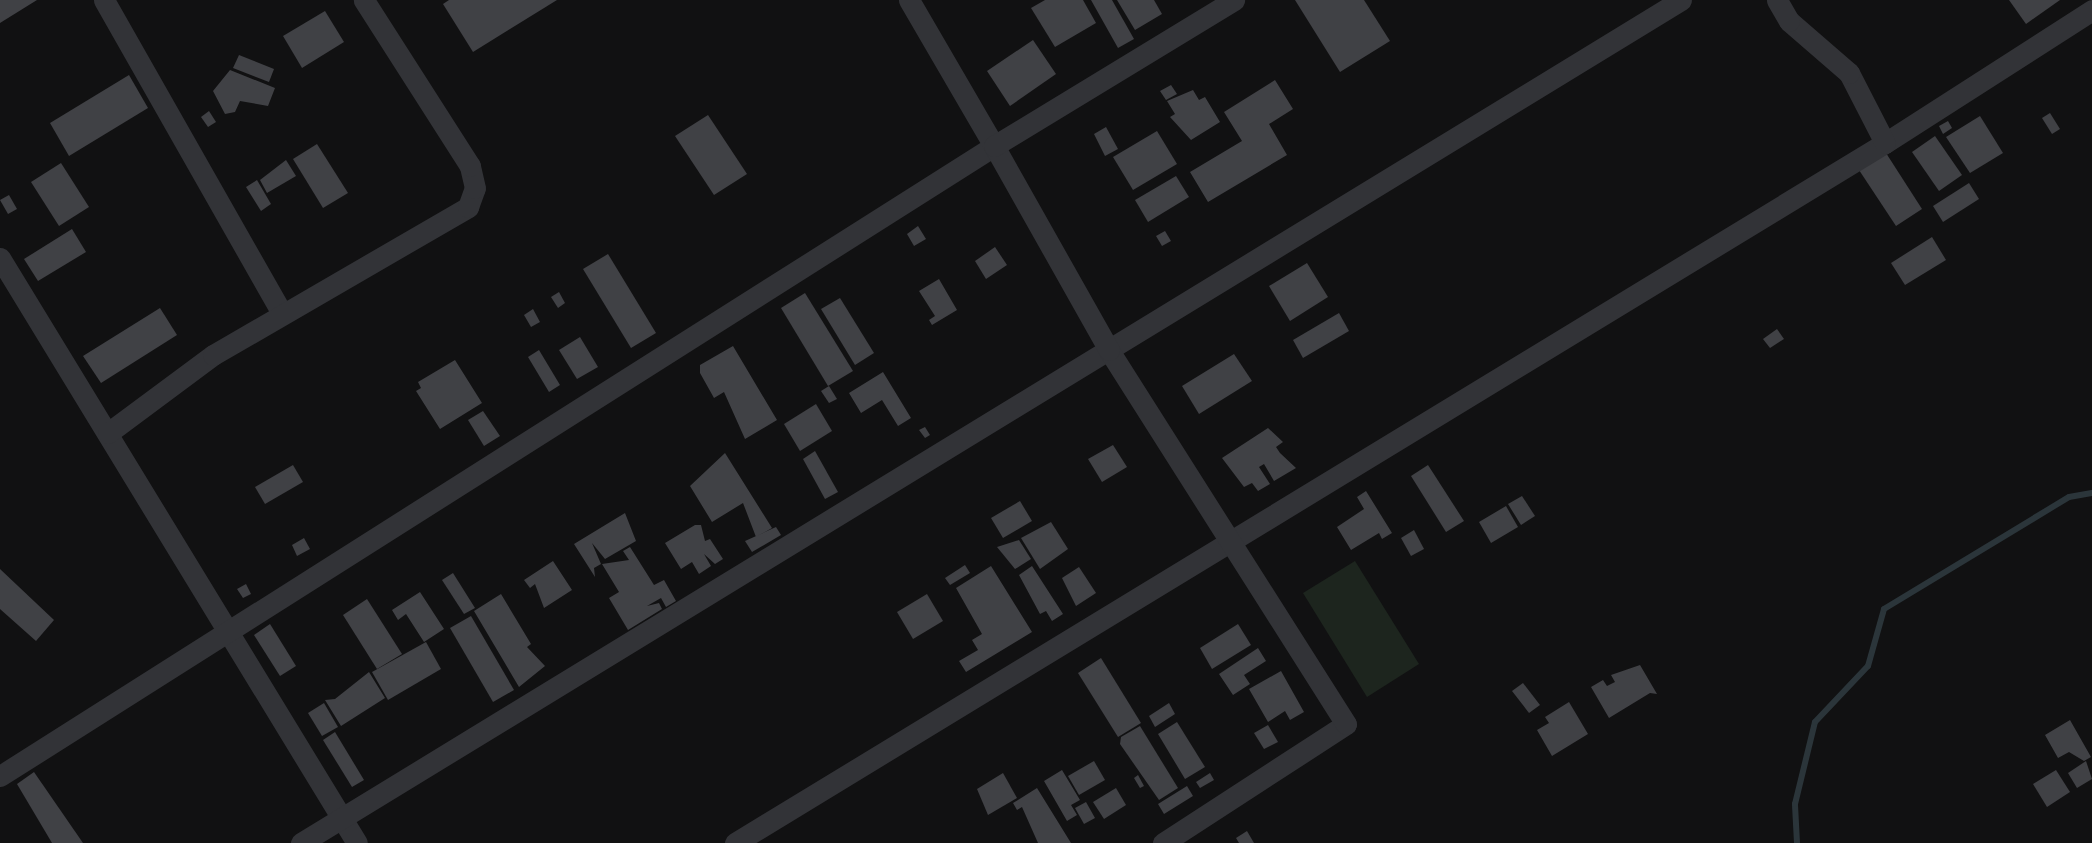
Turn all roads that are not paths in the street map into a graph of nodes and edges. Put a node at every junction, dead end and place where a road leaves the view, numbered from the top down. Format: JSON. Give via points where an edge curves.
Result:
{"nodes":[{"id":1,"x":104,"y":0,"type":"edge"},
{"id":2,"x":364,"y":0,"type":"edge"},
{"id":3,"x":909,"y":0,"type":"edge"},
{"id":4,"x":1234,"y":0,"type":"edge"},
{"id":5,"x":1681,"y":0,"type":"edge"},
{"id":6,"x":1777,"y":0,"type":"edge"},
{"id":7,"x":2092,"y":10,"type":"edge"},
{"id":8,"x":1885,"y":143,"type":"junction"},
{"id":9,"x":994,"y":146,"type":"junction"},
{"id":10,"x":0,"y":258,"type":"edge"},
{"id":11,"x":282,"y":313,"type":"junction"},
{"id":12,"x":1109,"y":350,"type":"junction"},
{"id":13,"x":108,"y":433,"type":"junction"},
{"id":14,"x":1231,"y":539,"type":"junction"},
{"id":15,"x":230,"y":629,"type":"junction"},
{"id":16,"x":0,"y":776,"type":"edge"},
{"id":17,"x":342,"y":818,"type":"junction"},
{"id":18,"x":301,"y":843,"type":"edge"},
{"id":19,"x":357,"y":843,"type":"edge"},
{"id":20,"x":735,"y":843,"type":"edge"},
{"id":21,"x":1163,"y":843,"type":"edge"}],
"edges":[{"from":1,"to":11,"type":"street"},
{"from":2,"to":11,"type":"street","via":[[470,166],[475,188],[468,207]]},
{"from":3,"to":9,"type":"street"},
{"from":4,"to":9,"type":"street"},
{"from":5,"to":12,"type":"street"},
{"from":6,"to":8,"type":"street","via":[[1789,21],[1849,73]]},
{"from":7,"to":8,"type":"street"},
{"from":8,"to":14,"type":"street"},
{"from":9,"to":12,"type":"street"},
{"from":9,"to":15,"type":"street"},
{"from":10,"to":13,"type":"street"},
{"from":11,"to":13,"type":"street","via":[[213,355]]},
{"from":12,"to":14,"type":"street"},
{"from":12,"to":17,"type":"street"},
{"from":13,"to":15,"type":"street"},
{"from":14,"to":20,"type":"street"},
{"from":14,"to":21,"type":"street","via":[[1346,724]]},
{"from":15,"to":16,"type":"street"},
{"from":15,"to":17,"type":"street"},
{"from":17,"to":18,"type":"street"},
{"from":17,"to":19,"type":"street"}]}
